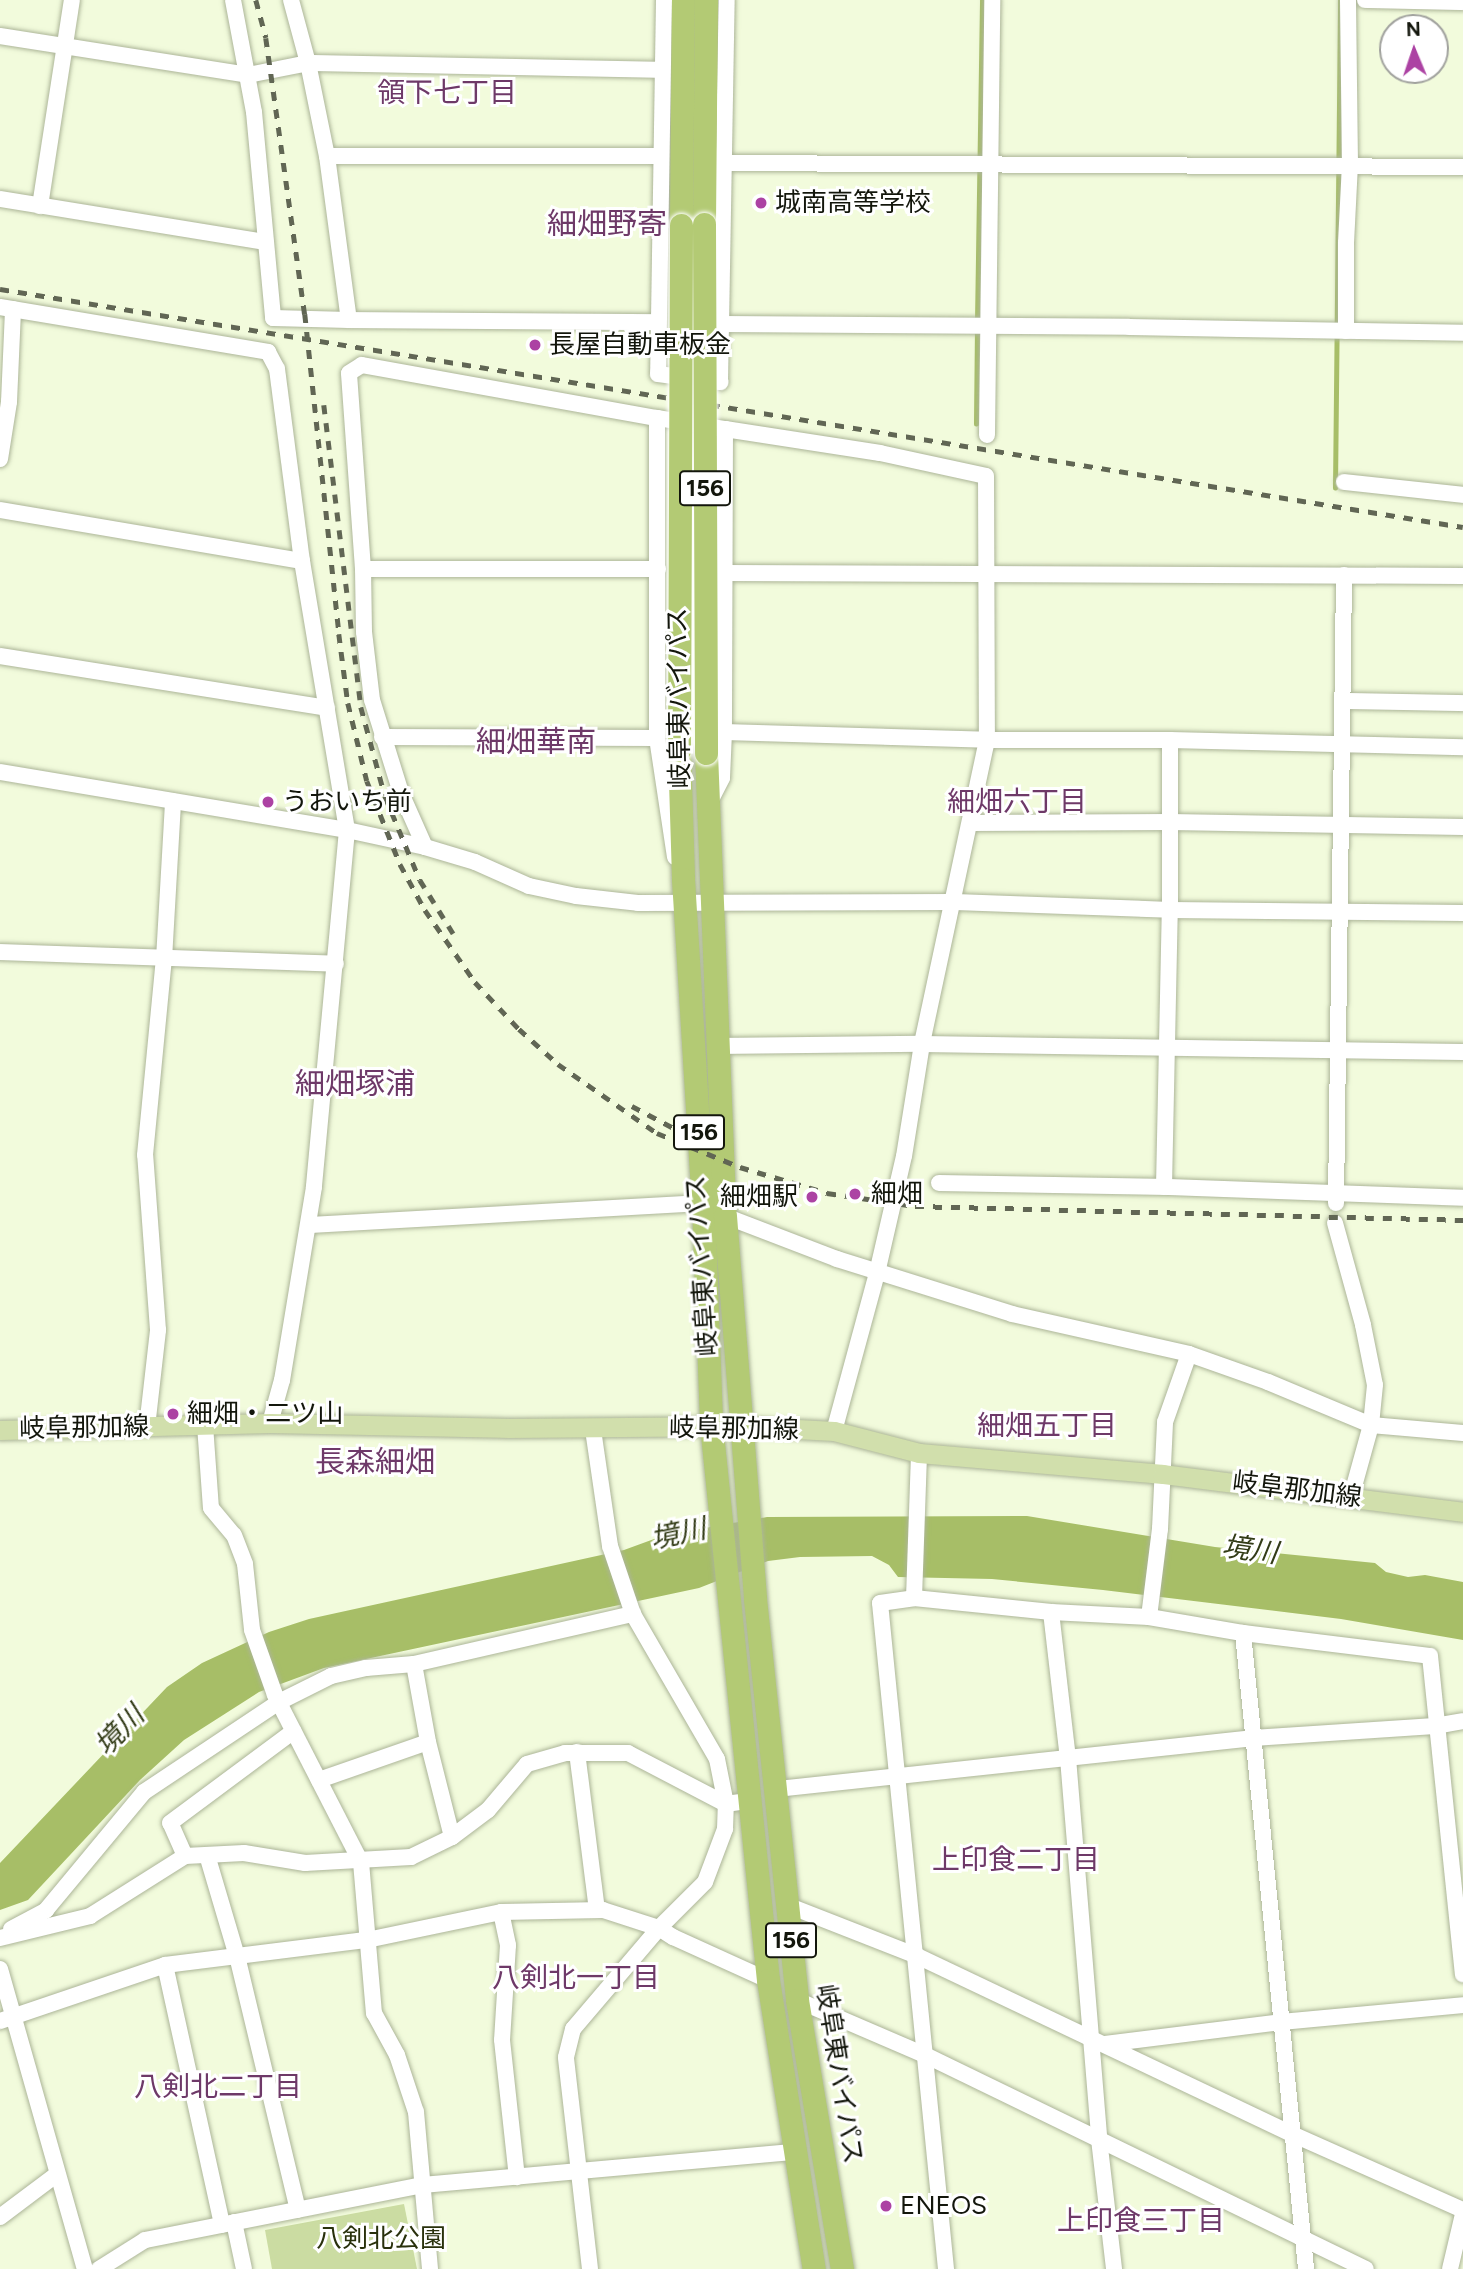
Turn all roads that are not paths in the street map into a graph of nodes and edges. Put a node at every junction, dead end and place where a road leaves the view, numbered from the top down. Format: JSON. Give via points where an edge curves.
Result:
{"nodes":[{"id":1,"x":72,"y":0,"type":"edge"},
{"id":2,"x":233,"y":0,"type":"edge"},
{"id":3,"x":291,"y":0,"type":"edge"},
{"id":4,"x":664,"y":0,"type":"edge"},
{"id":5,"x":683,"y":0,"type":"edge"},
{"id":6,"x":706,"y":0,"type":"edge"},
{"id":7,"x":727,"y":0,"type":"edge"},
{"id":8,"x":992,"y":0,"type":"edge"},
{"id":9,"x":1348,"y":0,"type":"edge"},
{"id":10,"x":1365,"y":0,"type":"edge"},
{"id":11,"x":1463,"y":2,"type":"edge"},
{"id":12,"x":0,"y":36,"type":"edge"},
{"id":13,"x":65,"y":47,"type":"junction"},
{"id":14,"x":308,"y":63,"type":"junction"},
{"id":15,"x":662,"y":70,"type":"junction"},
{"id":16,"x":248,"y":75,"type":"junction"},
{"id":17,"x":327,"y":156,"type":"junction"},
{"id":18,"x":660,"y":156,"type":"junction"},
{"id":19,"x":724,"y":163,"type":"junction"},
{"id":20,"x":989,"y":163,"type":"junction"},
{"id":21,"x":1350,"y":165,"type":"junction"},
{"id":22,"x":1463,"y":167,"type":"edge"},
{"id":23,"x":0,"y":199,"type":"edge"},
{"id":24,"x":40,"y":206,"type":"junction"},
{"id":25,"x":266,"y":242,"type":"junction"},
{"id":26,"x":7,"y":308,"type":"edge"},
{"id":27,"x":349,"y":320,"type":"junction"},
{"id":28,"x":658,"y":322,"type":"junction"},
{"id":29,"x":722,"y":324,"type":"junction"},
{"id":30,"x":987,"y":327,"type":"junction"},
{"id":31,"x":1346,"y":331,"type":"junction"},
{"id":32,"x":1463,"y":333,"type":"edge"},
{"id":33,"x":5,"y":401,"type":"edge"},
{"id":34,"x":657,"y":418,"type":"junction"},
{"id":35,"x":725,"y":429,"type":"junction"},
{"id":36,"x":987,"y":435,"type":"dead end"},
{"id":37,"x":0,"y":459,"type":"edge"},
{"id":38,"x":1344,"y":481,"type":"dead end"},
{"id":39,"x":1463,"y":495,"type":"edge"},
{"id":40,"x":0,"y":509,"type":"edge"},
{"id":41,"x":302,"y":561,"type":"junction"},
{"id":42,"x":363,"y":569,"type":"junction"},
{"id":43,"x":658,"y":569,"type":"junction"},
{"id":44,"x":723,"y":573,"type":"junction"},
{"id":45,"x":986,"y":575,"type":"junction"},
{"id":46,"x":1343,"y":575,"type":"junction"},
{"id":47,"x":1463,"y":576,"type":"edge"},
{"id":48,"x":0,"y":656,"type":"edge"},
{"id":49,"x":1343,"y":701,"type":"junction"},
{"id":50,"x":1463,"y":703,"type":"edge"},
{"id":51,"x":327,"y":708,"type":"junction"},
{"id":52,"x":724,"y":732,"type":"junction"},
{"id":53,"x":382,"y":737,"type":"junction"},
{"id":54,"x":657,"y":738,"type":"junction"},
{"id":55,"x":987,"y":740,"type":"junction"},
{"id":56,"x":1170,"y":740,"type":"junction"},
{"id":57,"x":1343,"y":744,"type":"junction"},
{"id":58,"x":1463,"y":747,"type":"edge"},
{"id":59,"x":0,"y":772,"type":"edge"},
{"id":60,"x":173,"y":801,"type":"junction"},
{"id":61,"x":708,"y":804,"type":"junction"},
{"id":62,"x":1170,"y":822,"type":"junction"},
{"id":63,"x":970,"y":823,"type":"junction"},
{"id":64,"x":1342,"y":827,"type":"junction"},
{"id":65,"x":1463,"y":827,"type":"edge"},
{"id":66,"x":347,"y":830,"type":"junction"},
{"id":67,"x":425,"y":846,"type":"junction"},
{"id":68,"x":683,"y":879,"type":"junction"},
{"id":69,"x":955,"y":902,"type":"junction"},
{"id":70,"x":686,"y":904,"type":"junction"},
{"id":71,"x":714,"y":904,"type":"junction"},
{"id":72,"x":1170,"y":910,"type":"junction"},
{"id":73,"x":1340,"y":912,"type":"junction"},
{"id":74,"x":1463,"y":913,"type":"edge"},
{"id":75,"x":0,"y":952,"type":"edge"},
{"id":76,"x":164,"y":959,"type":"junction"},
{"id":77,"x":336,"y":964,"type":"junction"},
{"id":78,"x":922,"y":1044,"type":"junction"},
{"id":79,"x":716,"y":1046,"type":"junction"},
{"id":80,"x":1166,"y":1048,"type":"junction"},
{"id":81,"x":1339,"y":1051,"type":"junction"},
{"id":82,"x":1463,"y":1052,"type":"edge"},
{"id":83,"x":939,"y":1183,"type":"dead end"},
{"id":84,"x":1164,"y":1187,"type":"junction"},
{"id":85,"x":1336,"y":1197,"type":"junction"},
{"id":86,"x":1463,"y":1198,"type":"edge"},
{"id":87,"x":703,"y":1203,"type":"junction"},
{"id":88,"x":725,"y":1216,"type":"junction"},
{"id":89,"x":1335,"y":1223,"type":"dead end"},
{"id":90,"x":309,"y":1225,"type":"junction"},
{"id":91,"x":877,"y":1273,"type":"junction"},
{"id":92,"x":1189,"y":1354,"type":"junction"},
{"id":93,"x":270,"y":1423,"type":"junction"},
{"id":94,"x":711,"y":1424,"type":"junction"},
{"id":95,"x":205,"y":1425,"type":"junction"},
{"id":96,"x":1371,"y":1425,"type":"junction"},
{"id":97,"x":742,"y":1426,"type":"junction"},
{"id":98,"x":147,"y":1427,"type":"junction"},
{"id":99,"x":593,"y":1429,"type":"junction"},
{"id":100,"x":0,"y":1430,"type":"edge"},
{"id":101,"x":834,"y":1432,"type":"junction"},
{"id":102,"x":1463,"y":1433,"type":"edge"},
{"id":103,"x":919,"y":1453,"type":"junction"},
{"id":104,"x":1163,"y":1474,"type":"junction"},
{"id":105,"x":1351,"y":1497,"type":"junction"},
{"id":106,"x":1463,"y":1512,"type":"edge"},
{"id":107,"x":914,"y":1598,"type":"junction"},
{"id":108,"x":633,"y":1612,"type":"junction"},
{"id":109,"x":1051,"y":1612,"type":"junction"},
{"id":110,"x":1149,"y":1617,"type":"junction"},
{"id":111,"x":1243,"y":1633,"type":"junction"},
{"id":112,"x":414,"y":1664,"type":"junction"},
{"id":113,"x":277,"y":1699,"type":"junction"},
{"id":114,"x":1463,"y":1721,"type":"edge"},
{"id":115,"x":1435,"y":1726,"type":"junction"},
{"id":116,"x":294,"y":1731,"type":"junction"},
{"id":117,"x":1253,"y":1738,"type":"junction"},
{"id":118,"x":428,"y":1742,"type":"junction"},
{"id":119,"x":578,"y":1752,"type":"junction"},
{"id":120,"x":1068,"y":1758,"type":"junction"},
{"id":121,"x":897,"y":1777,"type":"junction"},
{"id":122,"x":319,"y":1780,"type":"junction"},
{"id":123,"x":777,"y":1790,"type":"junction"},
{"id":124,"x":737,"y":1802,"type":"junction"},
{"id":125,"x":452,"y":1837,"type":"junction"},
{"id":126,"x":207,"y":1855,"type":"junction"},
{"id":127,"x":185,"y":1856,"type":"junction"},
{"id":128,"x":361,"y":1862,"type":"junction"},
{"id":129,"x":787,"y":1905,"type":"junction"},
{"id":130,"x":597,"y":1910,"type":"junction"},
{"id":131,"x":501,"y":1912,"type":"junction"},
{"id":132,"x":659,"y":1928,"type":"junction"},
{"id":133,"x":0,"y":1937,"type":"edge"},
{"id":134,"x":367,"y":1940,"type":"junction"},
{"id":135,"x":237,"y":1956,"type":"junction"},
{"id":136,"x":917,"y":1956,"type":"junction"},
{"id":137,"x":165,"y":1965,"type":"junction"},
{"id":138,"x":0,"y":1969,"type":"edge"},
{"id":139,"x":1463,"y":1974,"type":"edge"},
{"id":140,"x":768,"y":1980,"type":"junction"},
{"id":141,"x":797,"y":2000,"type":"junction"},
{"id":142,"x":1463,"y":2005,"type":"edge"},
{"id":143,"x":6,"y":2019,"type":"edge"},
{"id":144,"x":1281,"y":2022,"type":"junction"},
{"id":145,"x":1099,"y":2041,"type":"junction"},
{"id":146,"x":925,"y":2055,"type":"junction"},
{"id":147,"x":1292,"y":2134,"type":"junction"},
{"id":148,"x":1099,"y":2139,"type":"junction"},
{"id":149,"x":793,"y":2152,"type":"junction"},
{"id":150,"x":580,"y":2172,"type":"junction"},
{"id":151,"x":57,"y":2174,"type":"junction"},
{"id":152,"x":517,"y":2177,"type":"junction"},
{"id":153,"x":422,"y":2185,"type":"junction"},
{"id":154,"x":298,"y":2210,"type":"junction"},
{"id":155,"x":1463,"y":2212,"type":"edge"},
{"id":156,"x":0,"y":2217,"type":"edge"},
{"id":157,"x":228,"y":2224,"type":"junction"},
{"id":158,"x":1303,"y":2241,"type":"junction"},
{"id":159,"x":85,"y":2269,"type":"edge"},
{"id":160,"x":99,"y":2269,"type":"edge"},
{"id":161,"x":244,"y":2269,"type":"edge"},
{"id":162,"x":430,"y":2269,"type":"edge"},
{"id":163,"x":590,"y":2269,"type":"edge"},
{"id":164,"x":814,"y":2269,"type":"edge"},
{"id":165,"x":842,"y":2269,"type":"edge"},
{"id":166,"x":946,"y":2269,"type":"edge"},
{"id":167,"x":1114,"y":2269,"type":"edge"},
{"id":168,"x":1306,"y":2269,"type":"edge"},
{"id":169,"x":1366,"y":2269,"type":"edge"},
{"id":170,"x":1450,"y":2269,"type":"edge"}],
"edges":[{"from":1,"to":13,"type":"street"},
{"from":2,"to":16,"type":"street"},
{"from":3,"to":14,"type":"street"},
{"from":4,"to":15,"type":"street"},
{"from":5,"to":68,"type":"highway","name":"岐阜東バイパス","number":"156","bridge":true,"via":[[679,750]]},
{"from":6,"to":61,"type":"highway","name":"岐阜東バイパス","number":"156","bridge":true},
{"from":7,"to":19,"type":"street"},
{"from":8,"to":20,"type":"street"},
{"from":9,"to":21,"type":"street"},
{"from":10,"to":11,"type":"street"},
{"from":12,"to":13,"type":"street"},
{"from":13,"to":16,"type":"street"},
{"from":13,"to":24,"type":"street"},
{"from":14,"to":15,"type":"street"},
{"from":14,"to":16,"type":"street"},
{"from":14,"to":17,"type":"street"},
{"from":15,"to":18,"type":"street"},
{"from":16,"to":25,"type":"street"},
{"from":17,"to":18,"type":"street"},
{"from":17,"to":27,"type":"street"},
{"from":18,"to":28,"type":"street"},
{"from":19,"to":20,"type":"street"},
{"from":19,"to":29,"type":"street"},
{"from":20,"to":21,"type":"street"},
{"from":20,"to":30,"type":"street"},
{"from":21,"to":22,"type":"street"},
{"from":21,"to":31,"type":"street"},
{"from":23,"to":24,"type":"street"},
{"from":24,"to":25,"type":"street"},
{"from":25,"to":27,"type":"street","via":[[273,318]]},
{"from":26,"to":33,"type":"street"},
{"from":26,"to":41,"type":"street","via":[[268,352],[278,369]]},
{"from":27,"to":28,"type":"street"},
{"from":28,"to":29,"type":"street","via":[[657,374],[720,382]]},
{"from":29,"to":30,"type":"street"},
{"from":30,"to":31,"type":"street"},
{"from":30,"to":36,"type":"street"},
{"from":31,"to":32,"type":"street"},
{"from":33,"to":37,"type":"street"},
{"from":34,"to":35,"type":"street"},
{"from":34,"to":42,"type":"street","via":[[362,365],[349,373]]},
{"from":34,"to":43,"type":"street"},
{"from":35,"to":44,"type":"street"},
{"from":35,"to":45,"type":"street","via":[[880,453],[986,476]]},
{"from":38,"to":39,"type":"street"},
{"from":40,"to":41,"type":"street"},
{"from":41,"to":51,"type":"street"},
{"from":42,"to":43,"type":"street"},
{"from":42,"to":53,"type":"street","via":[[364,632],[372,700]]},
{"from":43,"to":54,"type":"street"},
{"from":44,"to":45,"type":"street"},
{"from":44,"to":52,"type":"street"},
{"from":45,"to":46,"type":"street"},
{"from":45,"to":55,"type":"street"},
{"from":46,"to":47,"type":"street"},
{"from":46,"to":49,"type":"street"},
{"from":48,"to":51,"type":"street"},
{"from":49,"to":50,"type":"street"},
{"from":49,"to":57,"type":"street"},
{"from":51,"to":66,"type":"street"},
{"from":52,"to":55,"type":"street"},
{"from":52,"to":61,"type":"street","via":[[722,778]]},
{"from":53,"to":54,"type":"street"},
{"from":53,"to":67,"type":"street"},
{"from":54,"to":68,"type":"street","via":[[672,848]]},
{"from":55,"to":56,"type":"street"},
{"from":55,"to":63,"type":"street"},
{"from":56,"to":57,"type":"street"},
{"from":56,"to":62,"type":"street"},
{"from":57,"to":58,"type":"street"},
{"from":57,"to":64,"type":"street"},
{"from":59,"to":60,"type":"street"},
{"from":60,"to":66,"type":"street"},
{"from":60,"to":76,"type":"street"},
{"from":61,"to":71,"type":"highway","name":"岐阜東バイパス","number":"156"},
{"from":62,"to":63,"type":"street"},
{"from":62,"to":64,"type":"street"},
{"from":62,"to":72,"type":"street"},
{"from":63,"to":69,"type":"street"},
{"from":64,"to":65,"type":"street"},
{"from":64,"to":73,"type":"street"},
{"from":66,"to":67,"type":"street"},
{"from":66,"to":77,"type":"street"},
{"from":67,"to":70,"type":"street","via":[[529,886],[638,904]]},
{"from":68,"to":70,"type":"highway","name":"岐阜東バイパス","number":"156"},
{"from":69,"to":71,"type":"street"},
{"from":69,"to":72,"type":"street"},
{"from":69,"to":78,"type":"street"},
{"from":70,"to":71,"type":"street"},
{"from":70,"to":87,"type":"highway","name":"岐阜東バイパス","number":"156"},
{"from":71,"to":79,"type":"highway","name":"岐阜東バイパス","number":"156"},
{"from":72,"to":73,"type":"street"},
{"from":72,"to":80,"type":"street"},
{"from":73,"to":74,"type":"street"},
{"from":73,"to":81,"type":"street"},
{"from":75,"to":76,"type":"street"},
{"from":76,"to":77,"type":"street"},
{"from":76,"to":98,"type":"street","via":[[145,1155],[158,1330]]},
{"from":77,"to":90,"type":"street"},
{"from":78,"to":79,"type":"street"},
{"from":78,"to":80,"type":"street"},
{"from":78,"to":91,"type":"street","via":[[904,1156]]},
{"from":79,"to":88,"type":"highway","name":"岐阜東バイパス","number":"156"},
{"from":80,"to":81,"type":"street"},
{"from":80,"to":84,"type":"street"},
{"from":81,"to":82,"type":"street"},
{"from":81,"to":85,"type":"street"},
{"from":83,"to":84,"type":"street"},
{"from":84,"to":85,"type":"street"},
{"from":85,"to":86,"type":"street"},
{"from":87,"to":90,"type":"street"},
{"from":87,"to":94,"type":"highway","name":"岐阜東バイパス","number":"156"},
{"from":88,"to":91,"type":"street"},
{"from":88,"to":97,"type":"highway","name":"岐阜東バイパス","number":"156"},
{"from":89,"to":96,"type":"street","via":[[1375,1385]]},
{"from":90,"to":93,"type":"street"},
{"from":91,"to":92,"type":"street","via":[[1050,1325]]},
{"from":91,"to":101,"type":"street"},
{"from":92,"to":96,"type":"street"},
{"from":92,"to":104,"type":"street","via":[[1165,1422]]},
{"from":93,"to":95,"type":"main road","name":"岐阜那加線"},
{"from":93,"to":99,"type":"main road","name":"岐阜那加線"},
{"from":94,"to":97,"type":"main road","name":"岐阜那加線"},
{"from":94,"to":99,"type":"main road","name":"岐阜那加線"},
{"from":94,"to":124,"type":"highway","name":"岐阜東バイパス","number":"156","via":[[729,1612]]},
{"from":95,"to":98,"type":"main road","name":"岐阜那加線"},
{"from":95,"to":113,"type":"street","via":[[211,1508],[234,1535],[245,1564],[252,1630]]},
{"from":96,"to":102,"type":"street"},
{"from":96,"to":105,"type":"street"},
{"from":97,"to":101,"type":"main road","name":"岐阜那加線"},
{"from":97,"to":123,"type":"highway","name":"岐阜東バイパス","number":"156"},
{"from":98,"to":100,"type":"main road","name":"岐阜那加線"},
{"from":99,"to":108,"type":"street","via":[[610,1546]]},
{"from":101,"to":103,"type":"main road","name":"岐阜那加線"},
{"from":103,"to":104,"type":"main road","name":"岐阜那加線"},
{"from":103,"to":107,"type":"street"},
{"from":104,"to":105,"type":"main road","name":"岐阜那加線"},
{"from":104,"to":110,"type":"street"},
{"from":105,"to":106,"type":"main road","name":"岐阜那加線"},
{"from":107,"to":109,"type":"street"},
{"from":107,"to":121,"type":"street","via":[[880,1603]]},
{"from":108,"to":112,"type":"street"},
{"from":108,"to":124,"type":"street"},
{"from":109,"to":110,"type":"street"},
{"from":109,"to":120,"type":"street"},
{"from":110,"to":111,"type":"street"},
{"from":111,"to":115,"type":"street","via":[[1430,1657]]},
{"from":111,"to":117,"type":"street"},
{"from":112,"to":113,"type":"street","via":[[331,1676]]},
{"from":112,"to":118,"type":"street"},
{"from":113,"to":116,"type":"street"},
{"from":113,"to":133,"type":"street","via":[[144,1792],[46,1910]]},
{"from":114,"to":115,"type":"street"},
{"from":115,"to":117,"type":"street"},
{"from":115,"to":139,"type":"street"},
{"from":116,"to":122,"type":"street"},
{"from":116,"to":127,"type":"street","via":[[170,1823]]},
{"from":117,"to":120,"type":"street"},
{"from":117,"to":144,"type":"street"},
{"from":118,"to":122,"type":"street"},
{"from":118,"to":125,"type":"street"},
{"from":119,"to":124,"type":"street","via":[[628,1753]]},
{"from":119,"to":125,"type":"street","via":[[527,1763],[488,1810]]},
{"from":119,"to":130,"type":"street"},
{"from":120,"to":121,"type":"street"},
{"from":120,"to":145,"type":"street"},
{"from":121,"to":123,"type":"street"},
{"from":121,"to":136,"type":"street"},
{"from":122,"to":128,"type":"street"},
{"from":123,"to":129,"type":"highway","name":"岐阜東バイパス","number":"156"},
{"from":124,"to":132,"type":"street","via":[[705,1882]]},
{"from":124,"to":140,"type":"highway","name":"岐阜東バイパス","number":"156"},
{"from":125,"to":128,"type":"street","via":[[411,1857]]},
{"from":126,"to":127,"type":"street"},
{"from":126,"to":128,"type":"street","via":[[244,1853],[305,1864]]},
{"from":126,"to":135,"type":"street"},
{"from":127,"to":133,"type":"street","via":[[90,1916]]},
{"from":128,"to":134,"type":"street"},
{"from":129,"to":136,"type":"street"},
{"from":129,"to":141,"type":"highway","name":"岐阜東バイパス","number":"156"},
{"from":130,"to":131,"type":"street"},
{"from":130,"to":132,"type":"street"},
{"from":131,"to":134,"type":"street"},
{"from":131,"to":152,"type":"street","via":[[508,1945],[502,2040]]},
{"from":132,"to":140,"type":"street"},
{"from":132,"to":150,"type":"street","via":[[573,2029],[566,2057]]},
{"from":134,"to":135,"type":"street"},
{"from":134,"to":153,"type":"street","via":[[374,2013],[397,2055],[416,2112]]},
{"from":135,"to":137,"type":"street"},
{"from":135,"to":154,"type":"street"},
{"from":136,"to":145,"type":"street"},
{"from":136,"to":146,"type":"street"},
{"from":137,"to":143,"type":"street"},
{"from":137,"to":157,"type":"street"},
{"from":138,"to":143,"type":"street"},
{"from":140,"to":149,"type":"highway","name":"岐阜東バイパス","number":"156"},
{"from":141,"to":146,"type":"street"},
{"from":141,"to":165,"type":"highway","name":"岐阜東バイパス","number":"156"},
{"from":142,"to":144,"type":"street"},
{"from":143,"to":151,"type":"street"},
{"from":144,"to":145,"type":"street"},
{"from":144,"to":147,"type":"street"},
{"from":145,"to":147,"type":"street"},
{"from":145,"to":148,"type":"street"},
{"from":146,"to":148,"type":"street"},
{"from":146,"to":166,"type":"street"},
{"from":147,"to":155,"type":"street"},
{"from":147,"to":158,"type":"street"},
{"from":148,"to":158,"type":"street"},
{"from":148,"to":167,"type":"street"},
{"from":149,"to":150,"type":"street"},
{"from":149,"to":164,"type":"highway","name":"岐阜東バイパス","number":"156"},
{"from":150,"to":152,"type":"street"},
{"from":150,"to":163,"type":"street"},
{"from":151,"to":156,"type":"street"},
{"from":151,"to":159,"type":"street"},
{"from":152,"to":153,"type":"street"},
{"from":153,"to":154,"type":"street"},
{"from":153,"to":162,"type":"street"},
{"from":154,"to":157,"type":"street"},
{"from":155,"to":170,"type":"street"},
{"from":157,"to":160,"type":"street","via":[[145,2240]]},
{"from":157,"to":161,"type":"street"},
{"from":158,"to":168,"type":"street"},
{"from":158,"to":169,"type":"street"}]}
